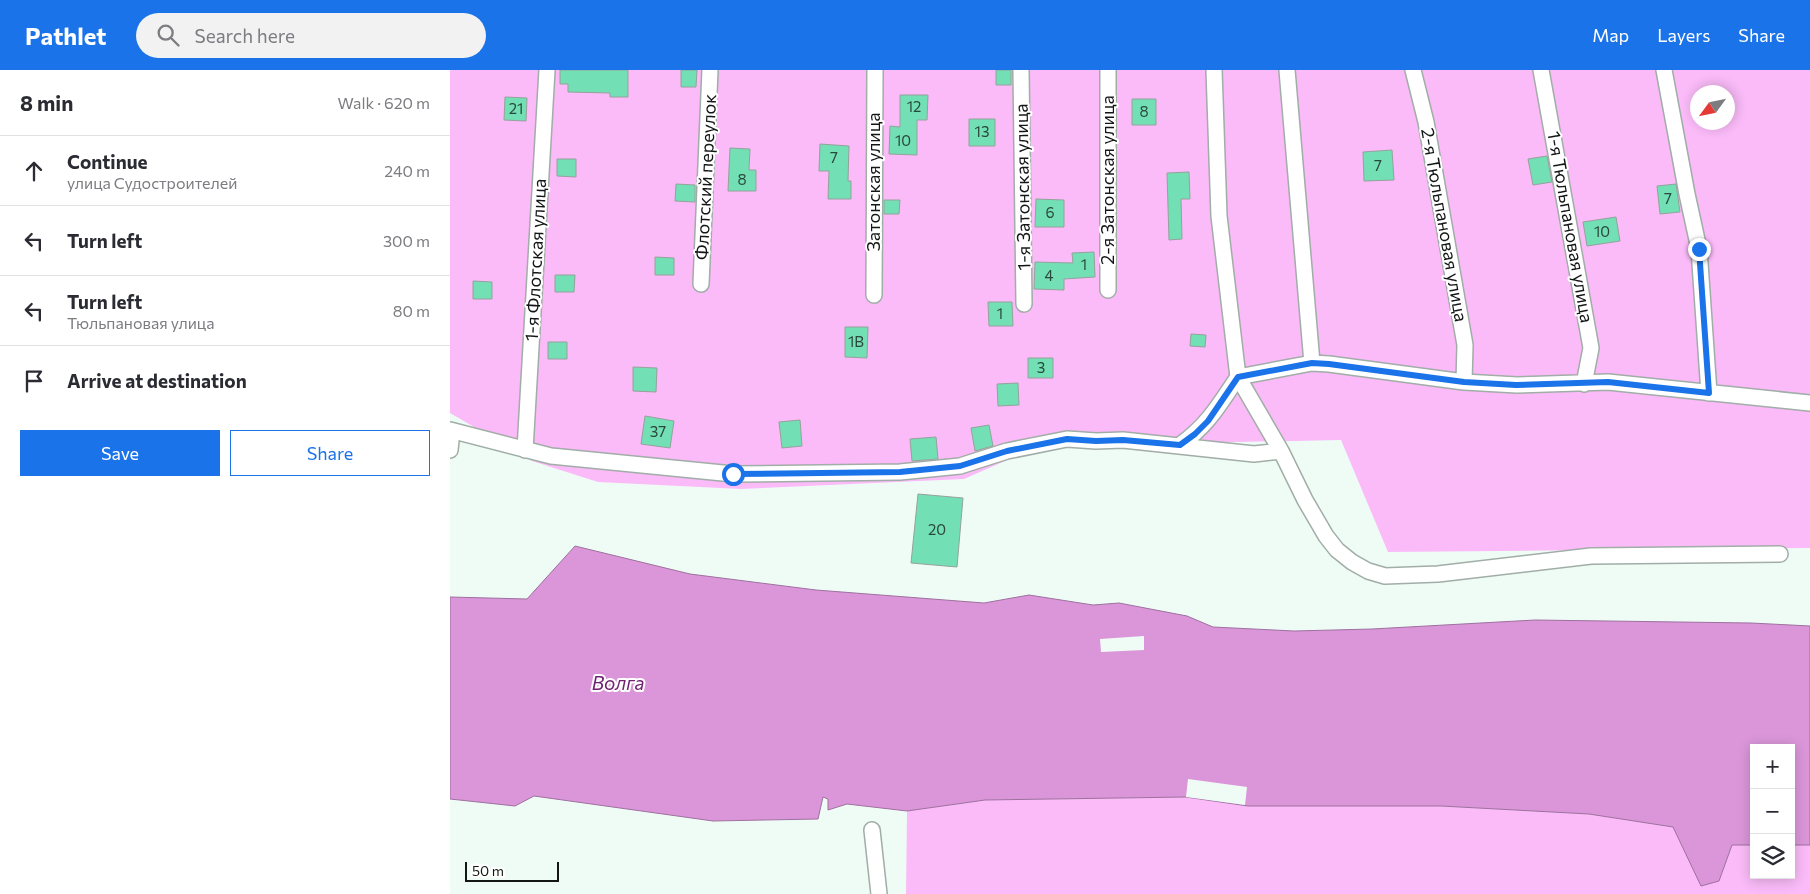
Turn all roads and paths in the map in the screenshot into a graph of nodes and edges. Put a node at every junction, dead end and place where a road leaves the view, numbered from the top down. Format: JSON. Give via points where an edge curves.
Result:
{"nodes":[{"id":1,"x":547,"y":70,"type":"edge"},
{"id":2,"x":710,"y":70,"type":"edge"},
{"id":3,"x":875,"y":70,"type":"edge"},
{"id":4,"x":1021,"y":70,"type":"edge"},
{"id":5,"x":1108,"y":70,"type":"edge"},
{"id":6,"x":1214,"y":70,"type":"edge"},
{"id":7,"x":1287,"y":70,"type":"edge"},
{"id":8,"x":1413,"y":70,"type":"edge"},
{"id":9,"x":1541,"y":70,"type":"edge"},
{"id":10,"x":1664,"y":70,"type":"edge"},
{"id":11,"x":701,"y":284,"type":"dead end"},
{"id":12,"x":1108,"y":290,"type":"dead end"},
{"id":13,"x":874,"y":295,"type":"dead end"},
{"id":14,"x":1024,"y":304,"type":"dead end"},
{"id":15,"x":1312,"y":363,"type":"junction"},
{"id":16,"x":1238,"y":377,"type":"junction"},
{"id":17,"x":1464,"y":382,"type":"junction"},
{"id":18,"x":1584,"y":384,"type":"junction"},
{"id":19,"x":1709,"y":393,"type":"junction"},
{"id":20,"x":1810,"y":403,"type":"edge"},
{"id":21,"x":451,"y":431,"type":"edge"},
{"id":22,"x":1180,"y":445,"type":"junction"},
{"id":23,"x":450,"y":450,"type":"edge"},
{"id":24,"x":525,"y":450,"type":"junction"},
{"id":25,"x":1281,"y":451,"type":"junction"},
{"id":26,"x":1780,"y":554,"type":"dead end"},
{"id":27,"x":872,"y":830,"type":"dead end"},
{"id":28,"x":879,"y":894,"type":"edge"}],
"edges":[{"from":1,"to":24,"type":"street","name":"1-я Флотская улица"},
{"from":2,"to":11,"type":"street","name":"Флотский переулок"},
{"from":3,"to":13,"type":"street","name":"Затонская улица"},
{"from":4,"to":14,"type":"street","name":"1-я Затонская улица"},
{"from":5,"to":12,"type":"street","name":"2-я Затонская улица"},
{"from":6,"to":16,"type":"street","via":[[1219,216]]},
{"from":7,"to":15,"type":"street"},
{"from":8,"to":17,"type":"street","name":"2-я Тюльпановая улица","via":[[1426,122],[1465,345]]},
{"from":9,"to":18,"type":"street","name":"1-я Тюльпановая улица","via":[[1591,348]]},
{"from":10,"to":19,"type":"street","via":[[1699,249]]},
{"from":15,"to":16,"type":"street"},
{"from":15,"to":17,"type":"street"},
{"from":16,"to":22,"type":"street","via":[[1208,421]]},
{"from":16,"to":25,"type":"street"},
{"from":17,"to":18,"type":"street"},
{"from":18,"to":19,"type":"street","via":[[1608,382]]},
{"from":19,"to":20,"type":"street"},
{"from":21,"to":23,"type":"street"},
{"from":21,"to":24,"type":"street"},
{"from":22,"to":24,"type":"street","via":[[1067,439],[1007,451],[960,466],[900,472],[733,474],[551,456]]},
{"from":22,"to":25,"type":"street","via":[[1254,454]]},
{"from":25,"to":26,"type":"street","via":[[1305,500],[1337,550],[1360,566],[1385,576],[1438,574],[1591,556]]},
{"from":27,"to":28,"type":"street"}]}
